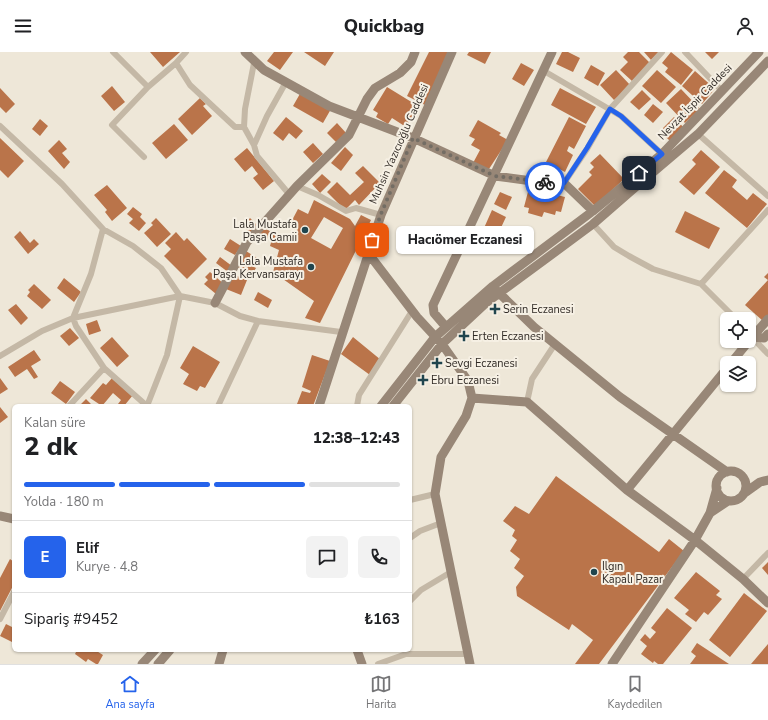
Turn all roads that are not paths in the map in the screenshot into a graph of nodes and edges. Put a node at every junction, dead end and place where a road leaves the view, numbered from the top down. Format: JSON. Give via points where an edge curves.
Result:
{"nodes":[{"id":1,"x":113,"y":52,"type":"edge"},
{"id":2,"x":186,"y":52,"type":"edge"},
{"id":3,"x":245,"y":52,"type":"edge"},
{"id":4,"x":415,"y":52,"type":"edge"},
{"id":5,"x":452,"y":52,"type":"edge"},
{"id":6,"x":552,"y":52,"type":"edge"},
{"id":7,"x":662,"y":52,"type":"edge"},
{"id":8,"x":685,"y":52,"type":"edge"},
{"id":9,"x":759,"y":52,"type":"edge"},
{"id":10,"x":768,"y":61,"type":"edge"},
{"id":11,"x":176,"y":63,"type":"junction"},
{"id":12,"x":254,"y":63,"type":"junction"},
{"id":13,"x":544,"y":71,"type":"junction"},
{"id":14,"x":286,"y":82,"type":"junction"},
{"id":15,"x":148,"y":87,"type":"junction"},
{"id":16,"x":722,"y":91,"type":"junction"},
{"id":17,"x":610,"y":109,"type":"junction"},
{"id":18,"x":360,"y":116,"type":"junction"},
{"id":19,"x":0,"y":126,"type":"edge"},
{"id":20,"x":244,"y":127,"type":"junction"},
{"id":21,"x":698,"y":134,"type":"junction"},
{"id":22,"x":413,"y":138,"type":"junction"},
{"id":23,"x":254,"y":145,"type":"junction"},
{"id":24,"x":662,"y":154,"type":"junction"},
{"id":25,"x":144,"y":157,"type":"dead end"},
{"id":26,"x":495,"y":176,"type":"junction"},
{"id":27,"x":564,"y":183,"type":"junction"},
{"id":28,"x":296,"y":186,"type":"junction"},
{"id":29,"x":289,"y":194,"type":"junction"},
{"id":30,"x":768,"y":196,"type":"edge"},
{"id":31,"x":768,"y":210,"type":"edge"},
{"id":32,"x":593,"y":211,"type":"junction"},
{"id":33,"x":381,"y":214,"type":"junction"},
{"id":34,"x":593,"y":224,"type":"junction"},
{"id":35,"x":104,"y":229,"type":"junction"},
{"id":36,"x":368,"y":253,"type":"junction"},
{"id":37,"x":701,"y":284,"type":"junction"},
{"id":38,"x":496,"y":290,"type":"junction"},
{"id":39,"x":180,"y":296,"type":"junction"},
{"id":40,"x":215,"y":303,"type":"junction"},
{"id":41,"x":433,"y":309,"type":"junction"},
{"id":42,"x":729,"y":312,"type":"edge"},
{"id":43,"x":415,"y":314,"type":"junction"},
{"id":44,"x":73,"y":318,"type":"junction"},
{"id":45,"x":768,"y":319,"type":"edge"},
{"id":46,"x":258,"y":321,"type":"junction"},
{"id":47,"x":446,"y":327,"type":"junction"},
{"id":48,"x":341,"y":332,"type":"junction"},
{"id":49,"x":756,"y":332,"type":"edge"},
{"id":50,"x":768,"y":334,"type":"edge"},
{"id":51,"x":434,"y":337,"type":"junction"},
{"id":52,"x":756,"y":338,"type":"edge"},
{"id":53,"x":756,"y":343,"type":"edge"},
{"id":54,"x":442,"y":344,"type":"junction"},
{"id":55,"x":555,"y":344,"type":"junction"},
{"id":56,"x":742,"y":348,"type":"edge"},
{"id":57,"x":768,"y":354,"type":"edge"},
{"id":58,"x":0,"y":356,"type":"edge"},
{"id":59,"x":736,"y":356,"type":"edge"},
{"id":60,"x":104,"y":368,"type":"junction"},
{"id":61,"x":720,"y":377,"type":"edge"},
{"id":62,"x":472,"y":398,"type":"junction"},
{"id":63,"x":527,"y":402,"type":"junction"},
{"id":64,"x":71,"y":404,"type":"edge"},
{"id":65,"x":145,"y":404,"type":"edge"},
{"id":66,"x":148,"y":404,"type":"edge"},
{"id":67,"x":219,"y":404,"type":"edge"},
{"id":68,"x":320,"y":404,"type":"edge"},
{"id":69,"x":357,"y":404,"type":"edge"},
{"id":70,"x":383,"y":404,"type":"edge"},
{"id":71,"x":395,"y":404,"type":"edge"},
{"id":72,"x":674,"y":433,"type":"junction"},
{"id":73,"x":713,"y":463,"type":"junction"},
{"id":74,"x":728,"y":472,"type":"junction"},
{"id":75,"x":744,"y":478,"type":"junction"},
{"id":76,"x":764,"y":481,"type":"edge"},
{"id":77,"x":717,"y":485,"type":"junction"},
{"id":78,"x":627,"y":490,"type":"junction"},
{"id":79,"x":746,"y":492,"type":"junction"},
{"id":80,"x":435,"y":494,"type":"junction"},
{"id":81,"x":412,"y":500,"type":"edge"},
{"id":82,"x":728,"y":501,"type":"junction"},
{"id":83,"x":710,"y":513,"type":"junction"},
{"id":84,"x":0,"y":516,"type":"edge"},
{"id":85,"x":12,"y":519,"type":"edge"},
{"id":86,"x":441,"y":523,"type":"junction"},
{"id":87,"x":412,"y":537,"type":"edge"},
{"id":88,"x":695,"y":540,"type":"junction"},
{"id":89,"x":768,"y":553,"type":"edge"},
{"id":90,"x":451,"y":572,"type":"junction"},
{"id":91,"x":743,"y":579,"type":"junction"},
{"id":92,"x":12,"y":596,"type":"edge"},
{"id":93,"x":412,"y":599,"type":"edge"},
{"id":94,"x":768,"y":602,"type":"edge"},
{"id":95,"x":0,"y":619,"type":"edge"},
{"id":96,"x":152,"y":652,"type":"edge"},
{"id":97,"x":168,"y":652,"type":"edge"},
{"id":98,"x":222,"y":652,"type":"edge"},
{"id":99,"x":353,"y":652,"type":"edge"},
{"id":100,"x":358,"y":652,"type":"edge"},
{"id":101,"x":468,"y":654,"type":"junction"},
{"id":102,"x":142,"y":664,"type":"edge"},
{"id":103,"x":158,"y":664,"type":"edge"},
{"id":104,"x":218,"y":664,"type":"edge"},
{"id":105,"x":356,"y":664,"type":"edge"},
{"id":106,"x":362,"y":664,"type":"edge"},
{"id":107,"x":378,"y":664,"type":"edge"},
{"id":108,"x":470,"y":664,"type":"edge"},
{"id":109,"x":612,"y":664,"type":"edge"}],
"edges":[{"from":1,"to":15,"type":"street"},
{"from":2,"to":11,"type":"street"},
{"from":3,"to":12,"type":"street"},
{"from":4,"to":18,"type":"street","via":[[411,62],[400,74],[375,88]]},
{"from":5,"to":22,"type":"street","name":"Muhsin Yazıcıoğlu Caddesi"},
{"from":6,"to":13,"type":"street"},
{"from":7,"to":17,"type":"street"},
{"from":8,"to":16,"type":"street"},
{"from":9,"to":16,"type":"street","name":"Nevzat İspir Caddesi"},
{"from":10,"to":21,"type":"street","name":"Nevzat İspir Caddesi"},
{"from":11,"to":15,"type":"street"},
{"from":11,"to":20,"type":"street","via":[[190,85],[235,127]]},
{"from":12,"to":14,"type":"street"},
{"from":12,"to":20,"type":"street"},
{"from":13,"to":17,"type":"street"},
{"from":13,"to":26,"type":"street"},
{"from":14,"to":18,"type":"street","via":[[329,106]]},
{"from":14,"to":23,"type":"street"},
{"from":15,"to":25,"type":"street","via":[[112,125]]},
{"from":16,"to":24,"type":"street","name":"Nevzat İspir Caddesi"},
{"from":17,"to":24,"type":"street"},
{"from":17,"to":27,"type":"street"},
{"from":18,"to":22,"type":"street"},
{"from":18,"to":28,"type":"street","via":[[349,135]]},
{"from":19,"to":35,"type":"street","via":[[62,184]]},
{"from":20,"to":23,"type":"street"},
{"from":21,"to":30,"type":"street"},
{"from":21,"to":34,"type":"street","name":"Nevzat İspir Caddesi"},
{"from":22,"to":26,"type":"street"},
{"from":22,"to":33,"type":"street","name":"Muhsin Yazıcıoğlu Caddesi"},
{"from":23,"to":29,"type":"street","via":[[257,156]]},
{"from":24,"to":32,"type":"street","name":"Nevzat İspir Caddesi"},
{"from":26,"to":27,"type":"street"},
{"from":26,"to":41,"type":"street"},
{"from":27,"to":32,"type":"street"},
{"from":28,"to":29,"type":"street"},
{"from":28,"to":33,"type":"street","via":[[318,194],[346,211],[356,208]]},
{"from":29,"to":40,"type":"street","via":[[247,242]]},
{"from":31,"to":37,"type":"street"},
{"from":32,"to":38,"type":"street","name":"Nevzat İspir Caddesi"},
{"from":33,"to":36,"type":"street","name":"Muhsin Yazıcıoğlu Caddesi"},
{"from":34,"to":37,"type":"street","via":[[614,247],[628,256],[653,269]]},
{"from":34,"to":38,"type":"street","name":"Nevzat İspir Caddesi"},
{"from":35,"to":39,"type":"street","via":[[133,246],[161,268]]},
{"from":35,"to":44,"type":"street","via":[[91,274]]},
{"from":36,"to":43,"type":"street"},
{"from":36,"to":48,"type":"street","name":"Muhsin Yazıcıoğlu Caddesi"},
{"from":37,"to":42,"type":"street"},
{"from":38,"to":47,"type":"street","name":"Nevzat İspir Caddesi"},
{"from":38,"to":54,"type":"street","name":"Nevzat İspir Caddesi"},
{"from":38,"to":55,"type":"street"},
{"from":39,"to":40,"type":"street"},
{"from":39,"to":44,"type":"street"},
{"from":39,"to":66,"type":"street","via":[[167,355]]},
{"from":40,"to":46,"type":"street","via":[[240,316]]},
{"from":41,"to":43,"type":"street"},
{"from":41,"to":47,"type":"street","via":[[437,318]]},
{"from":43,"to":51,"type":"street"},
{"from":43,"to":69,"type":"street","via":[[359,395]]},
{"from":44,"to":58,"type":"street","via":[[42,331]]},
{"from":44,"to":60,"type":"street"},
{"from":45,"to":49,"type":"street"},
{"from":46,"to":48,"type":"street"},
{"from":46,"to":67,"type":"street"},
{"from":47,"to":51,"type":"street","name":"Nevzat İspir Caddesi"},
{"from":48,"to":68,"type":"street","name":"Muhsin Yazıcıoğlu Caddesi"},
{"from":50,"to":52,"type":"street","via":[[764,338]]},
{"from":51,"to":54,"type":"street"},
{"from":51,"to":70,"type":"street","name":"Nevzat İspir Caddesi"},
{"from":53,"to":57,"type":"street"},
{"from":54,"to":62,"type":"street","via":[[468,381]]},
{"from":54,"to":71,"type":"street","name":"Nevzat İspir Caddesi"},
{"from":55,"to":63,"type":"street","via":[[532,379]]},
{"from":55,"to":72,"type":"street","via":[[620,397]]},
{"from":56,"to":59,"type":"street"},
{"from":60,"to":64,"type":"street"},
{"from":60,"to":65,"type":"street"},
{"from":61,"to":72,"type":"street"},
{"from":62,"to":63,"type":"street"},
{"from":62,"to":80,"type":"street","via":[[466,416],[440,457]]},
{"from":63,"to":78,"type":"street"},
{"from":72,"to":73,"type":"street"},
{"from":72,"to":78,"type":"street"},
{"from":73,"to":74,"type":"street"},
{"from":73,"to":77,"type":"street"},
{"from":74,"to":75,"type":"street","via":[[738,473]]},
{"from":74,"to":77,"type":"street","via":[[719,478]]},
{"from":75,"to":76,"type":"street"},
{"from":75,"to":79,"type":"street"},
{"from":76,"to":79,"type":"street"},
{"from":77,"to":82,"type":"street","via":[[721,498]]},
{"from":77,"to":83,"type":"street"},
{"from":78,"to":88,"type":"street"},
{"from":79,"to":82,"type":"street","via":[[735,501]]},
{"from":80,"to":81,"type":"street"},
{"from":80,"to":86,"type":"street"},
{"from":82,"to":83,"type":"street"},
{"from":83,"to":88,"type":"street"},
{"from":84,"to":85,"type":"street"},
{"from":86,"to":87,"type":"street"},
{"from":86,"to":90,"type":"street"},
{"from":88,"to":91,"type":"street"},
{"from":88,"to":109,"type":"street"},
{"from":89,"to":91,"type":"street"},
{"from":90,"to":93,"type":"street","via":[[427,586]]},
{"from":90,"to":101,"type":"street"},
{"from":91,"to":94,"type":"street"},
{"from":92,"to":95,"type":"street"},
{"from":96,"to":102,"type":"street"},
{"from":97,"to":103,"type":"street"},
{"from":98,"to":104,"type":"street"},
{"from":99,"to":105,"type":"street"},
{"from":100,"to":106,"type":"street"},
{"from":101,"to":107,"type":"street","via":[[406,654]]},
{"from":101,"to":108,"type":"street"}]}
